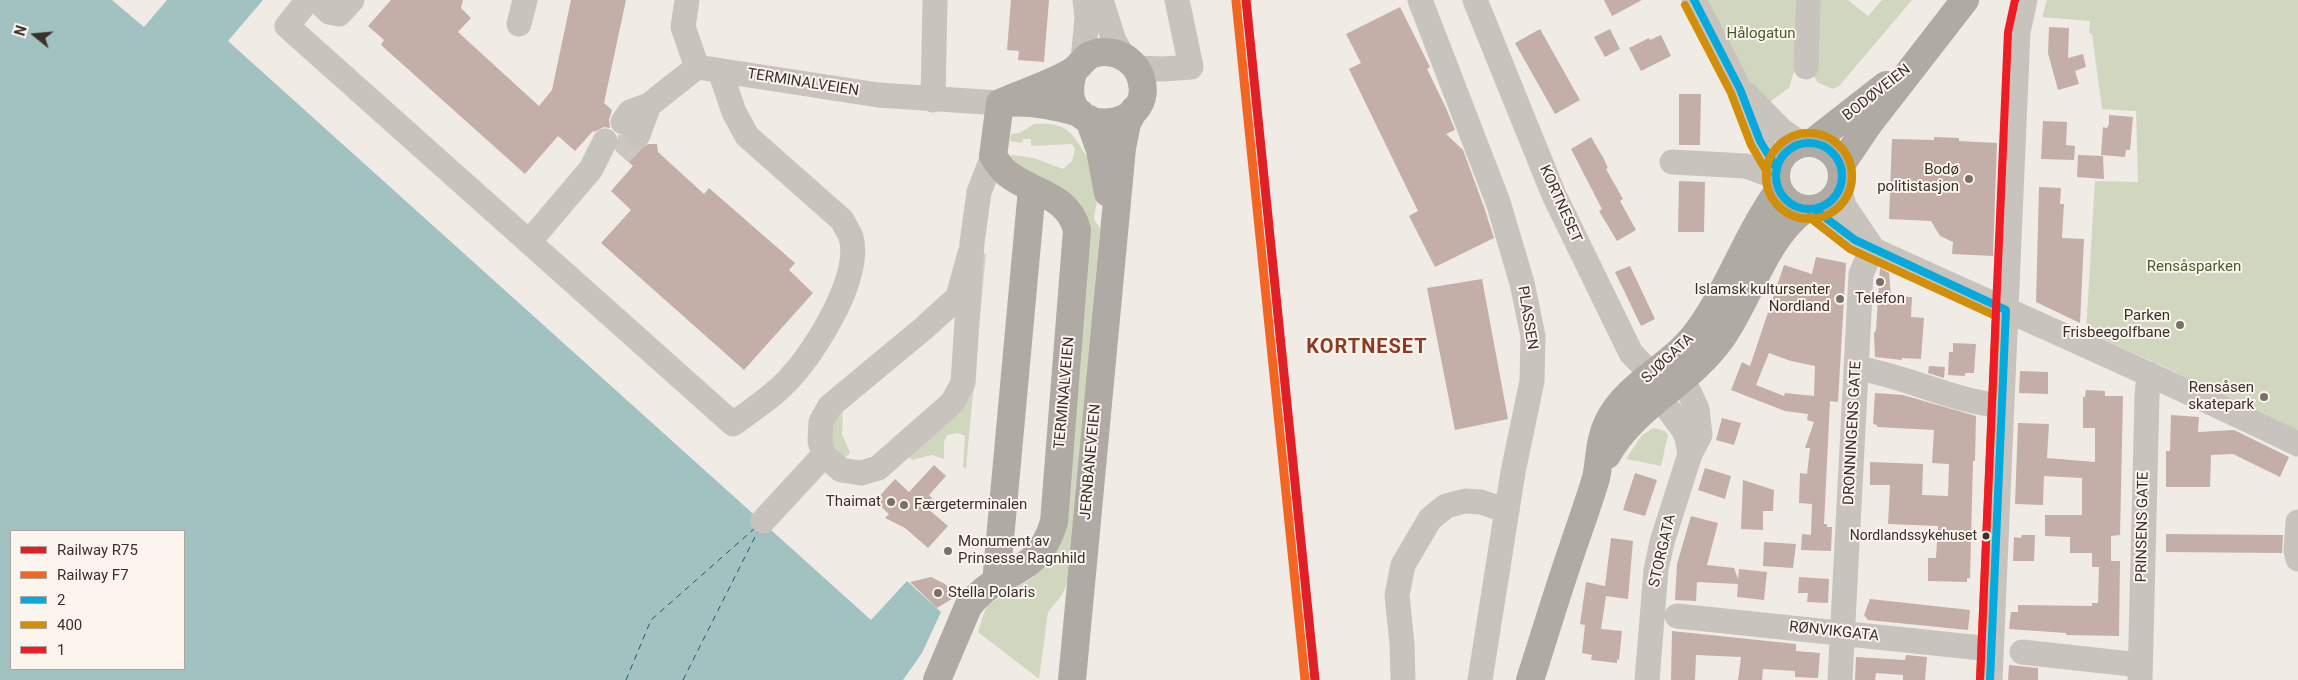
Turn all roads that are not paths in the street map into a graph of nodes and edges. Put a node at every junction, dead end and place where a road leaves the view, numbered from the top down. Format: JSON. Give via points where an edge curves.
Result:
{"nodes":[{"id":1,"x":308,"y":0,"type":"edge"},
{"id":2,"x":316,"y":0,"type":"edge"},
{"id":3,"x":352,"y":0,"type":"edge"},
{"id":4,"x":687,"y":0,"type":"edge"},
{"id":5,"x":935,"y":0,"type":"edge"},
{"id":6,"x":1085,"y":0,"type":"edge"},
{"id":7,"x":1101,"y":0,"type":"edge"},
{"id":8,"x":1177,"y":0,"type":"edge"},
{"id":9,"x":1420,"y":0,"type":"edge"},
{"id":10,"x":1475,"y":0,"type":"edge"},
{"id":11,"x":1694,"y":0,"type":"edge"},
{"id":12,"x":1808,"y":0,"type":"edge"},
{"id":13,"x":1965,"y":0,"type":"edge"},
{"id":14,"x":2026,"y":0,"type":"edge"},
{"id":15,"x":1130,"y":62,"type":"junction"},
{"id":16,"x":1917,"y":62,"type":"junction"},
{"id":17,"x":1078,"y":65,"type":"junction"},
{"id":18,"x":1806,"y":67,"type":"dead end"},
{"id":19,"x":709,"y":69,"type":"junction"},
{"id":20,"x":1740,"y":89,"type":"junction"},
{"id":21,"x":933,"y":100,"type":"junction"},
{"id":22,"x":1000,"y":103,"type":"junction"},
{"id":23,"x":1134,"y":110,"type":"junction"},
{"id":24,"x":1084,"y":116,"type":"junction"},
{"id":25,"x":630,"y":128,"type":"tunnel mouth"},
{"id":26,"x":1807,"y":142,"type":"junction"},
{"id":27,"x":612,"y":148,"type":"tunnel mouth"},
{"id":28,"x":993,"y":156,"type":"junction"},
{"id":29,"x":1672,"y":162,"type":"dead end"},
{"id":30,"x":1841,"y":177,"type":"junction"},
{"id":31,"x":1777,"y":178,"type":"junction"},
{"id":32,"x":1032,"y":189,"type":"junction"},
{"id":33,"x":1810,"y":209,"type":"junction"},
{"id":34,"x":529,"y":242,"type":"junction"},
{"id":35,"x":1111,"y":245,"type":"junction"},
{"id":36,"x":1872,"y":249,"type":"junction"},
{"id":37,"x":970,"y":253,"type":"junction"},
{"id":38,"x":2006,"y":310,"type":"junction"},
{"id":39,"x":1856,"y":368,"type":"junction"},
{"id":40,"x":2149,"y":374,"type":"junction"},
{"id":41,"x":1681,"y":381,"type":"junction"},
{"id":42,"x":1655,"y":386,"type":"junction"},
{"id":43,"x":2002,"y":406,"type":"junction"},
{"id":44,"x":2298,"y":444,"type":"edge"},
{"id":45,"x":1690,"y":454,"type":"junction"},
{"id":46,"x":824,"y":455,"type":"junction"},
{"id":47,"x":1507,"y":511,"type":"junction"},
{"id":48,"x":763,"y":521,"type":"dead end"},
{"id":49,"x":2298,"y":522,"type":"edge"},
{"id":50,"x":2298,"y":559,"type":"edge"},
{"id":51,"x":996,"y":582,"type":"junction"},
{"id":52,"x":1677,"y":616,"type":"dead end"},
{"id":53,"x":1842,"y":634,"type":"junction"},
{"id":54,"x":1991,"y":649,"type":"junction"},
{"id":55,"x":2022,"y":652,"type":"dead end"},
{"id":56,"x":2140,"y":672,"type":"edge"},
{"id":57,"x":937,"y":680,"type":"edge"},
{"id":58,"x":1072,"y":680,"type":"edge"},
{"id":59,"x":1403,"y":680,"type":"edge"},
{"id":60,"x":1480,"y":680,"type":"edge"},
{"id":61,"x":1530,"y":680,"type":"edge"},
{"id":62,"x":1647,"y":680,"type":"edge"},
{"id":63,"x":1840,"y":680,"type":"edge"},
{"id":64,"x":1990,"y":680,"type":"edge"}],
"edges":[{"from":1,"to":34,"type":"street","via":[[288,26]]},
{"from":2,"to":3,"type":"street","via":[[329,12],[339,14]]},
{"from":4,"to":19,"type":"street","via":[[683,27]]},
{"from":5,"to":21,"type":"street"},
{"from":6,"to":17,"type":"street","name":"JERNBANEVEIEN","via":[[1087,18]]},
{"from":7,"to":15,"type":"street","name":"JERNBANEVEIEN","via":[[1114,42]]},
{"from":8,"to":15,"type":"street","via":[[1191,67],[1164,70]]},
{"from":9,"to":47,"type":"street","name":"PLASSEN","via":[[1498,202],[1522,283],[1533,336],[1532,381]]},
{"from":10,"to":42,"type":"street","name":"KORTNESET","via":[[1554,195],[1631,353]]},
{"from":11,"to":20,"type":"street"},
{"from":12,"to":18,"type":"street"},
{"from":13,"to":16,"type":"highway","name":"BODØVEIEN"},
{"from":14,"to":38,"type":"street","via":[[2018,32]]},
{"from":15,"to":17,"type":"highway","via":[[1107,52],[1098,52]]},
{"from":15,"to":23,"type":"highway","name":"JERNBANEVEIEN","via":[[1142,84]]},
{"from":16,"to":26,"type":"highway","name":"BODØVEIEN"},
{"from":16,"to":30,"type":"highway","name":"BODØVEIEN","via":[[1868,125]]},
{"from":17,"to":22,"type":"highway","name":"TERMINALVEIEN"},
{"from":17,"to":24,"type":"highway","name":"JERNBANEVEIEN","via":[[1070,81],[1070,92],[1073,103]]},
{"from":19,"to":21,"type":"street","name":"TERMINALVEIEN","via":[[878,95]]},
{"from":19,"to":25,"type":"street","via":[[649,105],[630,112]]},
{"from":19,"to":34,"type":"street","via":[[747,136],[842,220],[851,238],[852,263],[844,293],[822,334],[790,379],[732,424]]},
{"from":20,"to":26,"type":"street","via":[[1781,130]]},
{"from":20,"to":31,"type":"street"},
{"from":21,"to":22,"type":"street","name":"TERMINALVEIEN"},
{"from":22,"to":24,"type":"highway","name":"TERMINALVEIEN","via":[[1020,102],[1063,108]]},
{"from":22,"to":28,"type":"highway"},
{"from":23,"to":24,"type":"highway","via":[[1113,123],[1098,123]]},
{"from":23,"to":35,"type":"highway","name":"JERNBANEVEIEN","via":[[1122,148]]},
{"from":24,"to":35,"type":"highway","name":"JERNBANEVEIEN","via":[[1105,169]]},
{"from":26,"to":30,"type":"highway","via":[[1831,149]]},
{"from":26,"to":31,"type":"highway","via":[[1790,148],[1781,157]]},
{"from":27,"to":34,"type":"street"},
{"from":28,"to":32,"type":"highway","name":"TERMINALVEIEN","via":[[1007,174]]},
{"from":28,"to":37,"type":"street","via":[[979,192]]},
{"from":29,"to":31,"type":"street","via":[[1746,166]]},
{"from":30,"to":33,"type":"highway","via":[[1829,202]]},
{"from":30,"to":36,"type":"street","via":[[1844,206]]},
{"from":31,"to":33,"type":"highway","via":[[1790,203]]},
{"from":31,"to":42,"type":"highway","name":"SJØGATA","via":[[1709,314],[1671,360]]},
{"from":32,"to":51,"type":"highway"},
{"from":32,"to":51,"type":"highway","name":"TERMINALVEIEN","via":[[1064,206],[1074,219],[1077,243],[1054,522],[1049,538],[1033,561]]},
{"from":33,"to":36,"type":"street"},
{"from":33,"to":41,"type":"highway","name":"SJØGATA","via":[[1791,220],[1721,339]]},
{"from":35,"to":58,"type":"highway","name":"JERNBANEVEIEN"},
{"from":36,"to":38,"type":"street"},
{"from":36,"to":39,"type":"street","name":"DRONNINGENS GATE","via":[[1861,274]]},
{"from":37,"to":46,"type":"street","via":[[958,297],[830,406],[821,422],[820,440]]},
{"from":37,"to":46,"type":"street","via":[[963,383],[952,403],[878,468],[861,473],[849,472],[841,470]]},
{"from":38,"to":40,"type":"street"},
{"from":38,"to":43,"type":"street"},
{"from":39,"to":43,"type":"street","via":[[1942,393]]},
{"from":39,"to":53,"type":"street","name":"DRONNINGENS GATE"},
{"from":40,"to":44,"type":"street"},
{"from":40,"to":56,"type":"street","name":"PRINSENS GATE"},
{"from":41,"to":42,"type":"highway","name":"SJØGATA"},
{"from":41,"to":45,"type":"street","name":"STORGATA","via":[[1694,402],[1699,424],[1700,435]]},
{"from":42,"to":45,"type":"street","name":"KORTNESET","via":[[1683,429]]},
{"from":42,"to":61,"type":"highway","name":"SJØGATA","via":[[1613,444],[1596,476]]},
{"from":43,"to":54,"type":"street"},
{"from":45,"to":62,"type":"street","name":"STORGATA","via":[[1656,570]]},
{"from":46,"to":48,"type":"street"},
{"from":47,"to":59,"type":"street","via":[[1481,502],[1465,501],[1446,506],[1430,519],[1403,565],[1397,595]]},
{"from":47,"to":60,"type":"street","name":"PLASSEN"},
{"from":49,"to":50,"type":"street"},
{"from":51,"to":57,"type":"highway","name":"TERMINALVEIEN","via":[[968,607]]},
{"from":52,"to":53,"type":"street","name":"RØNVIKGATA"},
{"from":53,"to":54,"type":"street","name":"RØNVIKGATA"},
{"from":53,"to":63,"type":"street","name":"DRONNINGENS GATE"},
{"from":54,"to":64,"type":"street"},
{"from":55,"to":56,"type":"street"}]}
